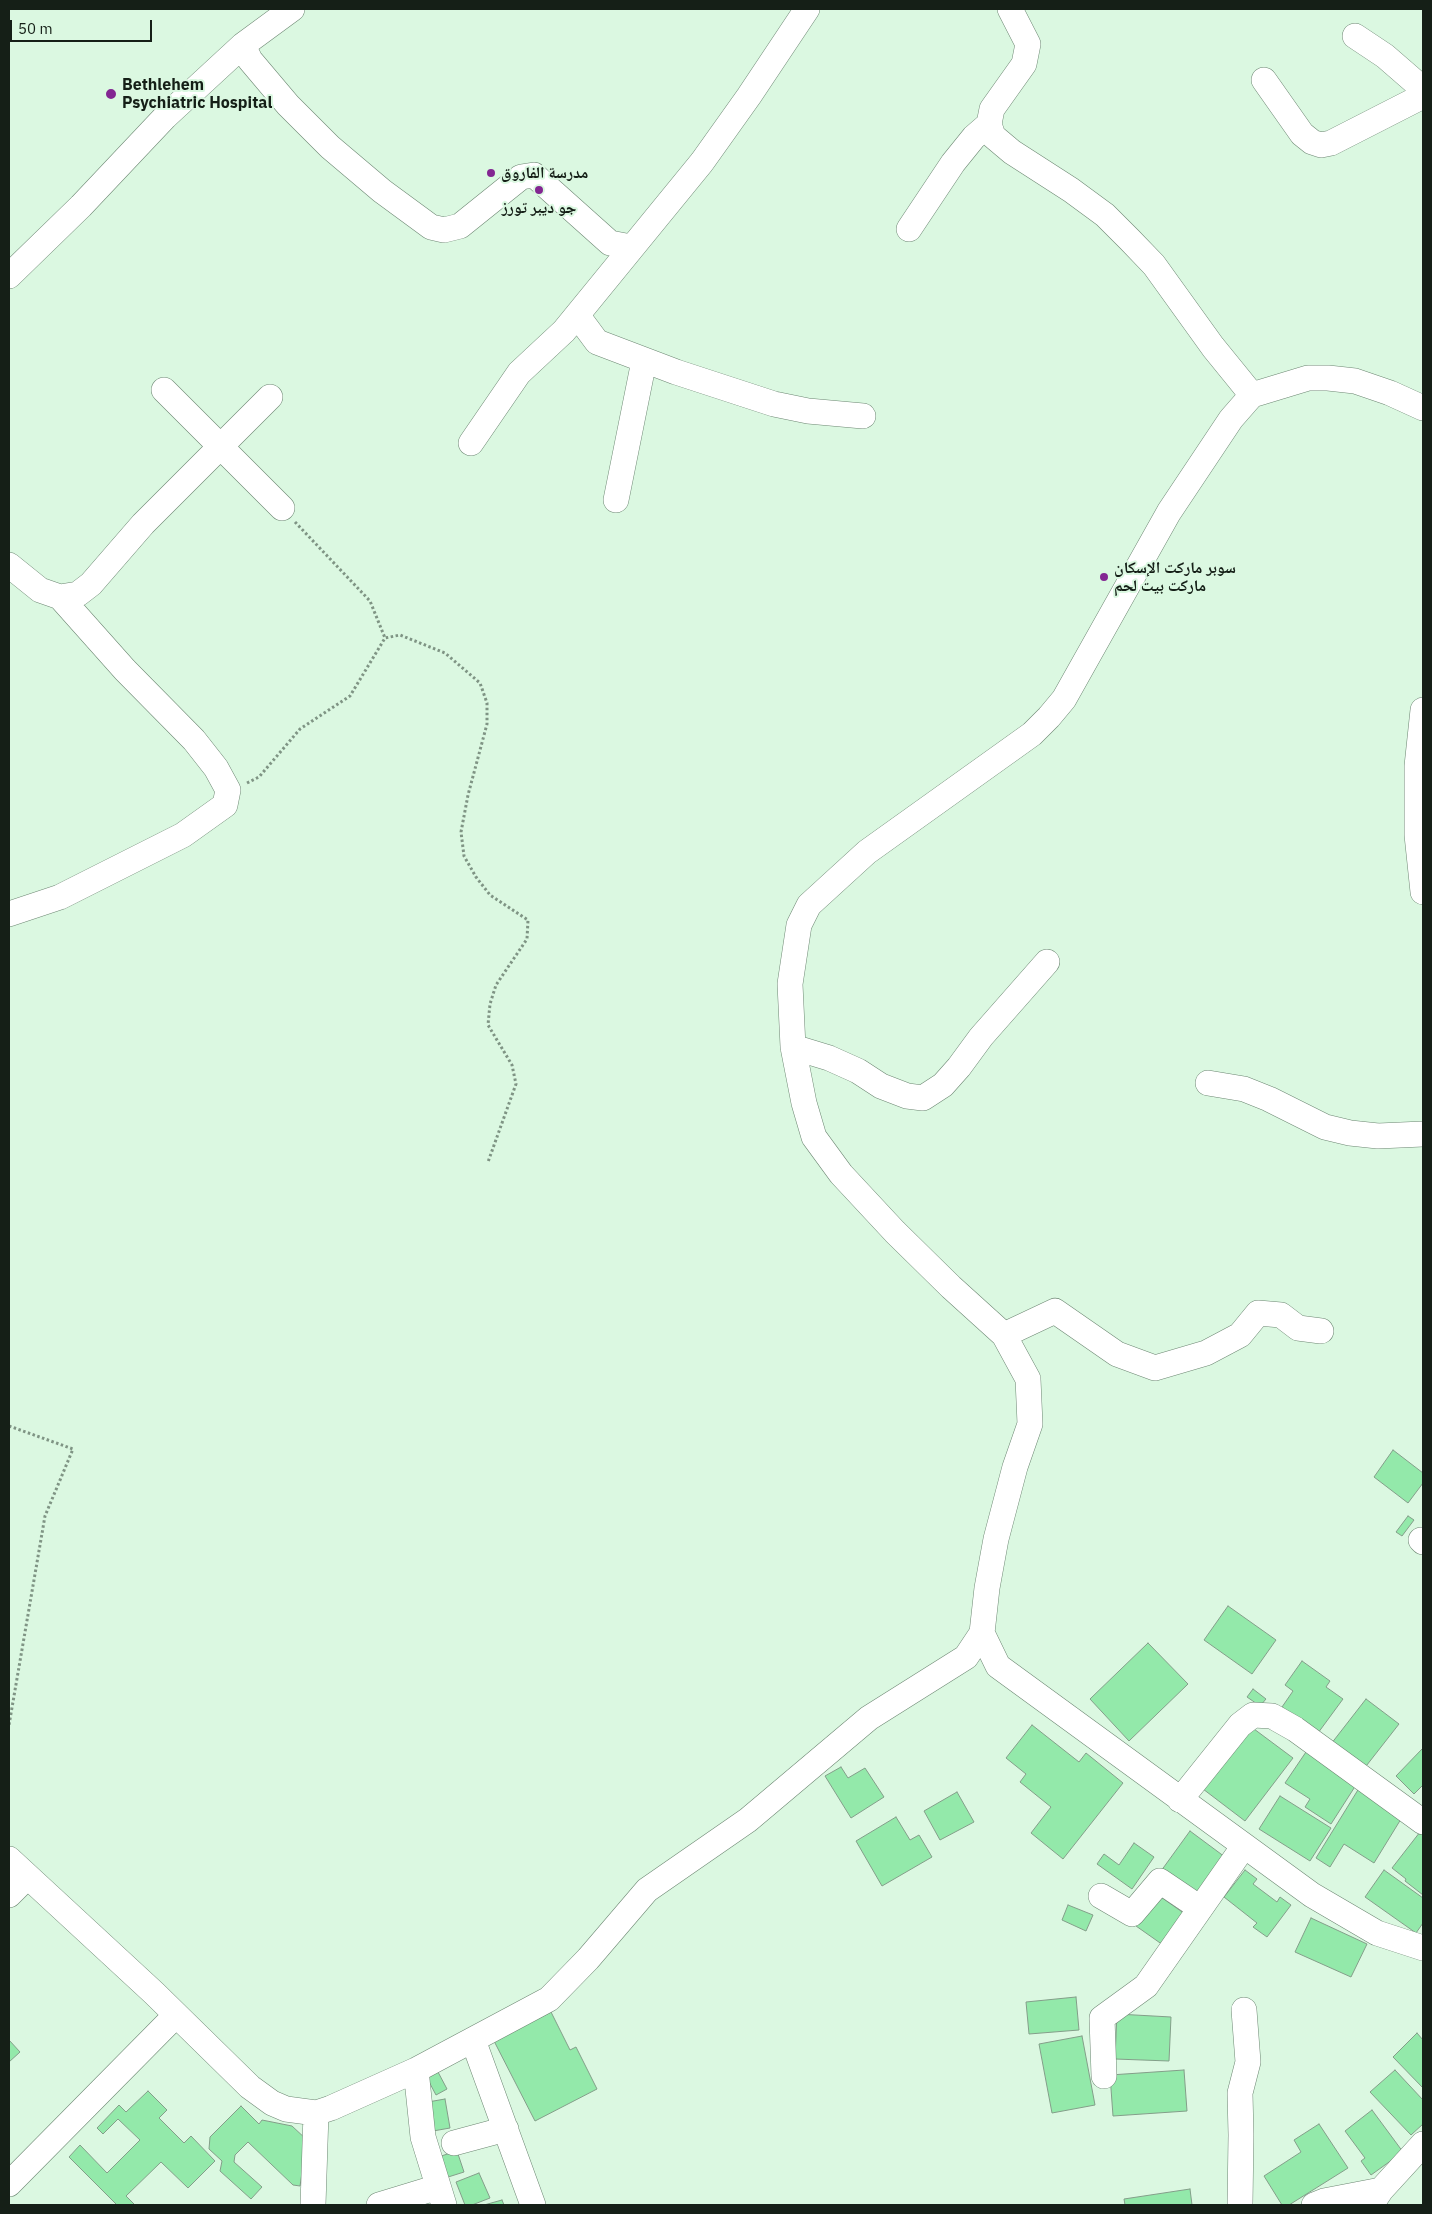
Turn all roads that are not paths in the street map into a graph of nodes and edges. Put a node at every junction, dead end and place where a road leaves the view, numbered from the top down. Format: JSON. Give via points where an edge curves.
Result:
{"nodes":[{"id":1,"x":292,"y":9,"type":"edge"},
{"id":2,"x":807,"y":9,"type":"edge"},
{"id":3,"x":1010,"y":9,"type":"edge"},
{"id":4,"x":1355,"y":36,"type":"dead end"},
{"id":5,"x":243,"y":45,"type":"junction"},
{"id":6,"x":1264,"y":80,"type":"dead end"},
{"id":7,"x":1423,"y":90,"type":"edge"},
{"id":8,"x":1423,"y":96,"type":"edge"},
{"id":9,"x":989,"y":124,"type":"junction"},
{"id":10,"x":909,"y":229,"type":"dead end"},
{"id":11,"x":631,"y":247,"type":"junction"},
{"id":12,"x":9,"y":276,"type":"edge"},
{"id":13,"x":577,"y":315,"type":"junction"},
{"id":14,"x":556,"y":339,"type":"junction"},
{"id":15,"x":597,"y":342,"type":"junction"},
{"id":16,"x":644,"y":361,"type":"junction"},
{"id":17,"x":164,"y":390,"type":"dead end"},
{"id":18,"x":270,"y":396,"type":"dead end"},
{"id":19,"x":1252,"y":396,"type":"junction"},
{"id":20,"x":1423,"y":408,"type":"edge"},
{"id":21,"x":863,"y":416,"type":"dead end"},
{"id":22,"x":471,"y":443,"type":"dead end"},
{"id":23,"x":220,"y":445,"type":"junction"},
{"id":24,"x":616,"y":500,"type":"dead end"},
{"id":25,"x":282,"y":508,"type":"road end"},
{"id":26,"x":9,"y":565,"type":"edge"},
{"id":27,"x":60,"y":597,"type":"junction"},
{"id":28,"x":1423,"y":710,"type":"edge"},
{"id":29,"x":1423,"y":892,"type":"edge"},
{"id":30,"x":9,"y":914,"type":"edge"},
{"id":31,"x":1046,"y":962,"type":"dead end"},
{"id":32,"x":794,"y":1047,"type":"junction"},
{"id":33,"x":1208,"y":1083,"type":"dead end"},
{"id":34,"x":1423,"y":1134,"type":"edge"},
{"id":35,"x":1321,"y":1331,"type":"dead end"},
{"id":36,"x":1004,"y":1335,"type":"junction"},
{"id":37,"x":982,"y":1633,"type":"junction"},
{"id":38,"x":966,"y":1657,"type":"junction"},
{"id":39,"x":998,"y":1666,"type":"junction"},
{"id":40,"x":1180,"y":1800,"type":"junction"},
{"id":41,"x":1423,"y":1822,"type":"edge"},
{"id":42,"x":1244,"y":1846,"type":"junction"},
{"id":43,"x":9,"y":1859,"type":"edge"},
{"id":44,"x":27,"y":1877,"type":"junction"},
{"id":45,"x":9,"y":1895,"type":"edge"},
{"id":46,"x":1101,"y":1896,"type":"dead end"},
{"id":47,"x":1200,"y":1908,"type":"junction"},
{"id":48,"x":1423,"y":1948,"type":"edge"},
{"id":49,"x":1244,"y":2010,"type":"dead end"},
{"id":50,"x":176,"y":2015,"type":"junction"},
{"id":51,"x":473,"y":2040,"type":"junction"},
{"id":52,"x":416,"y":2070,"type":"junction"},
{"id":53,"x":1104,"y":2076,"type":"dead end"},
{"id":54,"x":316,"y":2113,"type":"junction"},
{"id":55,"x":506,"y":2129,"type":"junction"},
{"id":56,"x":454,"y":2143,"type":"dead end"},
{"id":57,"x":1423,"y":2144,"type":"edge"},
{"id":58,"x":9,"y":2184,"type":"edge"},
{"id":59,"x":441,"y":2196,"type":"edge"},
{"id":60,"x":1376,"y":2198,"type":"edge"},
{"id":61,"x":313,"y":2205,"type":"edge"},
{"id":62,"x":379,"y":2205,"type":"edge"},
{"id":63,"x":533,"y":2205,"type":"edge"},
{"id":64,"x":1240,"y":2205,"type":"edge"},
{"id":65,"x":1314,"y":2205,"type":"edge"}],
"edges":[{"from":1,"to":5,"type":"street"},
{"from":2,"to":11,"type":"street","via":[[702,162]]},
{"from":3,"to":9,"type":"street","via":[[1028,44],[1027,50],[1024,64],[992,110]]},
{"from":4,"to":7,"type":"street","via":[[1385,56]]},
{"from":5,"to":11,"type":"street","via":[[250,60],[288,105],[330,147],[431,227],[444,230],[460,226],[521,177],[534,176],[610,243]]},
{"from":5,"to":12,"type":"street","via":[[165,117]]},
{"from":6,"to":8,"type":"street","via":[[1302,134],[1321,145],[1332,143]]},
{"from":9,"to":10,"type":"street","via":[[954,163]]},
{"from":9,"to":19,"type":"street","via":[[993,136],[1012,152],[1105,215],[1130,240],[1154,265]]},
{"from":11,"to":13,"type":"street"},
{"from":13,"to":14,"type":"street"},
{"from":13,"to":15,"type":"street"},
{"from":14,"to":15,"type":"street"},
{"from":14,"to":22,"type":"street","via":[[519,373]]},
{"from":15,"to":16,"type":"street"},
{"from":16,"to":21,"type":"street","via":[[774,404]]},
{"from":16,"to":24,"type":"street"},
{"from":17,"to":23,"type":"street"},
{"from":18,"to":23,"type":"street"},
{"from":19,"to":20,"type":"street","via":[[1308,378],[1328,378],[1355,381]]},
{"from":19,"to":32,"type":"street","via":[[1231,419],[1169,512],[1064,699],[1049,717],[1032,734],[867,852],[809,905],[799,925],[790,984]]},
{"from":23,"to":25,"type":"street"},
{"from":23,"to":27,"type":"street","via":[[143,524],[91,584],[78,594]]},
{"from":26,"to":27,"type":"street","via":[[40,590]]},
{"from":27,"to":30,"type":"street","via":[[124,670],[194,740],[228,790],[225,805],[169,842],[60,897]]},
{"from":28,"to":29,"type":"street","via":[[1417,766],[1417,835]]},
{"from":31,"to":32,"type":"street","via":[[943,1085],[923,1098],[881,1086],[858,1071]]},
{"from":32,"to":36,"type":"street","via":[[804,1103],[819,1145],[841,1174],[895,1232]]},
{"from":33,"to":34,"type":"street","via":[[1244,1089],[1342,1132],[1378,1136]]},
{"from":35,"to":36,"type":"street","via":[[1298,1328],[1281,1315],[1258,1312],[1240,1335],[1206,1353],[1155,1368],[1117,1354],[1055,1311]]},
{"from":36,"to":37,"type":"street","via":[[1028,1379],[1030,1424],[996,1539]]},
{"from":37,"to":38,"type":"street"},
{"from":37,"to":39,"type":"street"},
{"from":38,"to":39,"type":"street"},
{"from":38,"to":51,"type":"street","via":[[869,1718],[748,1820],[647,1890],[549,1999]]},
{"from":39,"to":40,"type":"street"},
{"from":40,"to":41,"type":"street","via":[[1240,1725],[1253,1715],[1272,1716],[1295,1729]]},
{"from":40,"to":42,"type":"street"},
{"from":42,"to":47,"type":"street"},
{"from":42,"to":48,"type":"street","via":[[1312,1895],[1377,1933]]},
{"from":43,"to":44,"type":"street"},
{"from":44,"to":45,"type":"street"},
{"from":44,"to":50,"type":"street"},
{"from":46,"to":47,"type":"street","via":[[1132,1914],[1160,1881]]},
{"from":47,"to":53,"type":"street","via":[[1146,1986],[1102,2018]]},
{"from":49,"to":64,"type":"street","via":[[1248,2062],[1240,2092]]},
{"from":50,"to":54,"type":"street","via":[[262,2097],[286,2109]]},
{"from":50,"to":58,"type":"street"},
{"from":51,"to":52,"type":"street"},
{"from":51,"to":55,"type":"street"},
{"from":52,"to":54,"type":"street"},
{"from":52,"to":59,"type":"street","via":[[423,2137]]},
{"from":54,"to":61,"type":"street"},
{"from":55,"to":56,"type":"street"},
{"from":55,"to":63,"type":"street"},
{"from":57,"to":60,"type":"street"},
{"from":59,"to":62,"type":"street"},
{"from":60,"to":65,"type":"street","via":[[1324,2201]]}]}
